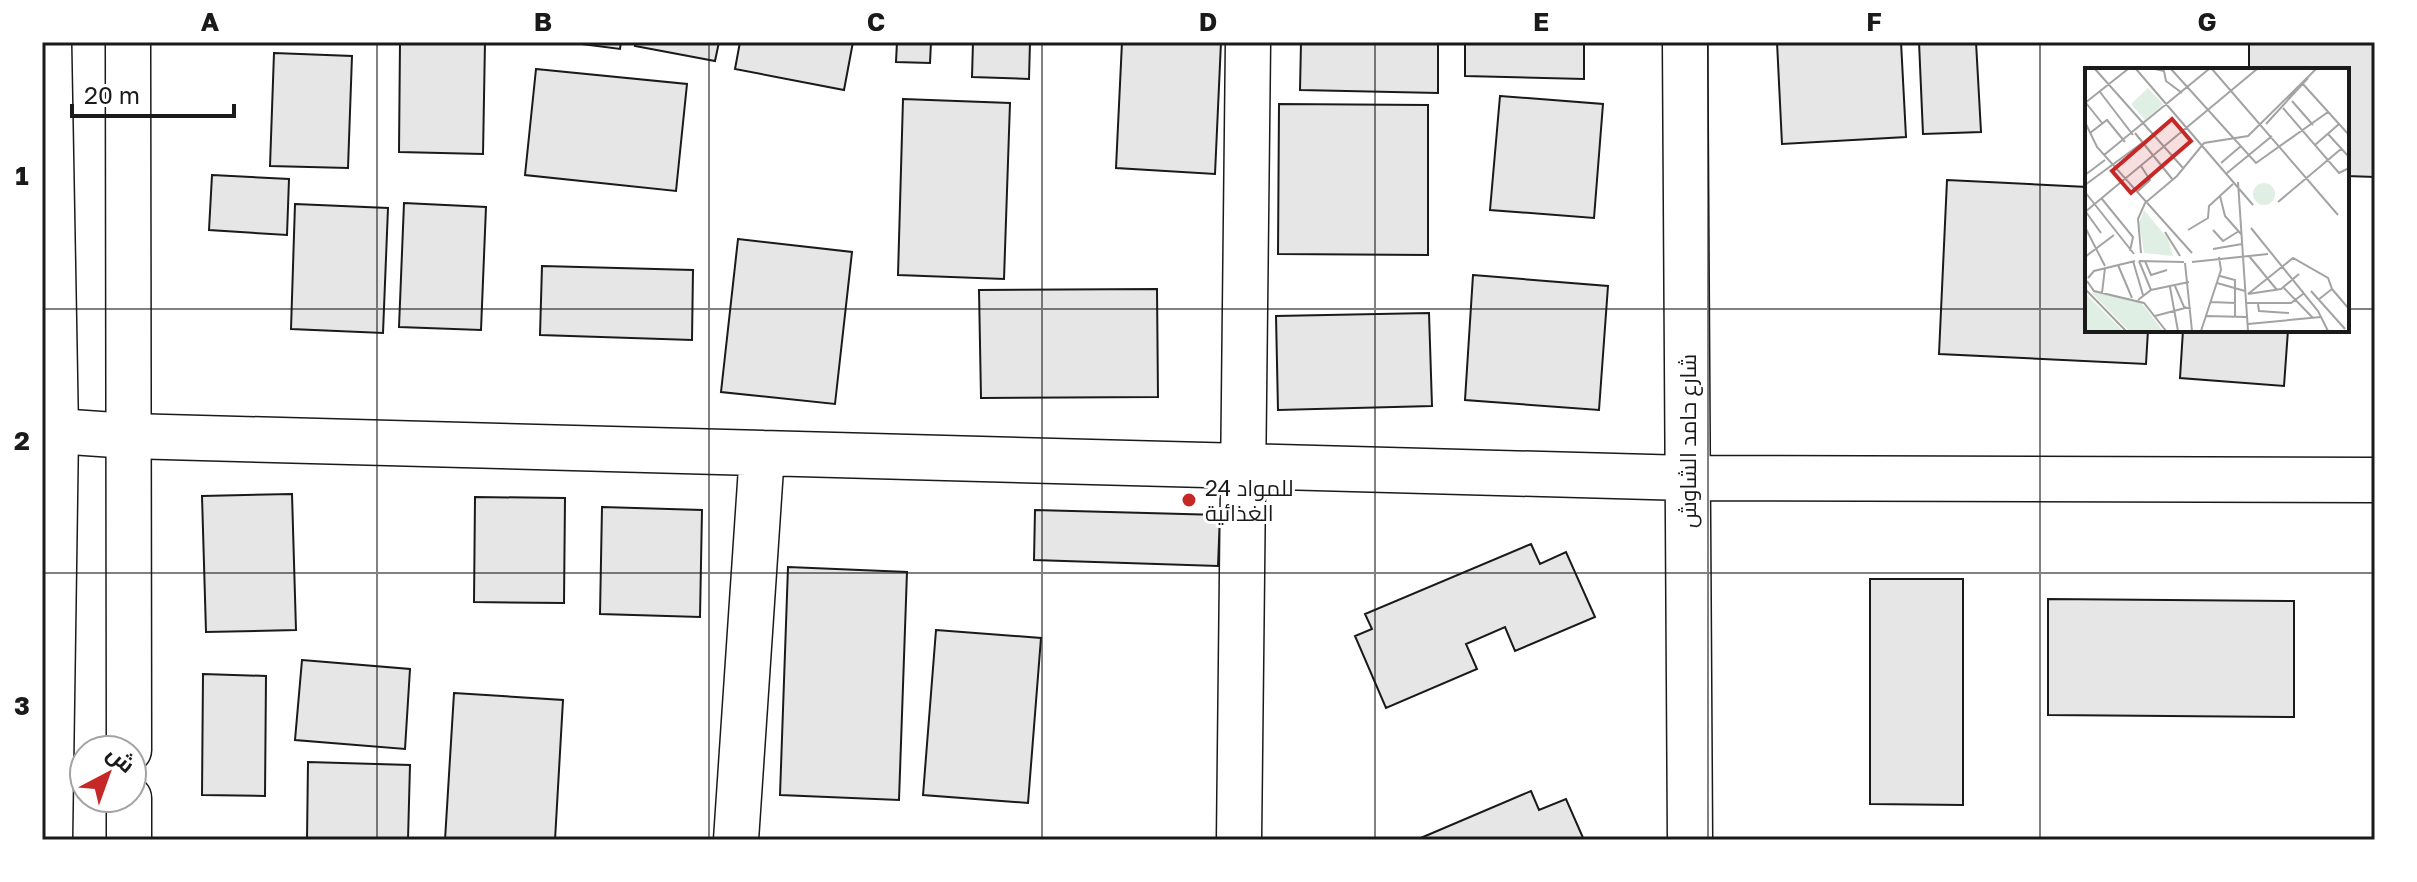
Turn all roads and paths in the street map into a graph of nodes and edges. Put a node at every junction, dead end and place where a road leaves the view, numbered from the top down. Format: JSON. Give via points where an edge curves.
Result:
{"nodes":[{"id":1,"x":49,"y":42,"type":"edge"},
{"id":2,"x":128,"y":42,"type":"edge"},
{"id":3,"x":1248,"y":42,"type":"edge"},
{"id":4,"x":1685,"y":42,"type":"edge"},
{"id":5,"x":49,"y":430,"type":"edge"},
{"id":6,"x":129,"y":436,"type":"junction"},
{"id":7,"x":762,"y":453,"type":"junction"},
{"id":8,"x":1244,"y":466,"type":"junction"},
{"id":9,"x":1687,"y":478,"type":"junction"},
{"id":10,"x":2375,"y":480,"type":"edge"},
{"id":11,"x":129,"y":734,"type":"edge"},
{"id":12,"x":129,"y":814,"type":"edge"},
{"id":13,"x":50,"y":840,"type":"edge"},
{"id":14,"x":129,"y":840,"type":"edge"},
{"id":15,"x":736,"y":840,"type":"edge"},
{"id":16,"x":1239,"y":840,"type":"edge"},
{"id":17,"x":1690,"y":840,"type":"edge"}],
"edges":[{"from":1,"to":5,"type":"street"},
{"from":2,"to":6,"type":"street"},
{"from":3,"to":8,"type":"street"},
{"from":4,"to":9,"type":"street","name":"شارع حامد الشاوش"},
{"from":5,"to":6,"type":"street"},
{"from":5,"to":13,"type":"street"},
{"from":6,"to":7,"type":"street"},
{"from":6,"to":11,"type":"street"},
{"from":7,"to":8,"type":"street"},
{"from":7,"to":15,"type":"street"},
{"from":8,"to":9,"type":"street"},
{"from":8,"to":16,"type":"street"},
{"from":9,"to":10,"type":"street"},
{"from":9,"to":17,"type":"street","name":"شارع حامد الشاوش"},
{"from":12,"to":14,"type":"street"}]}
